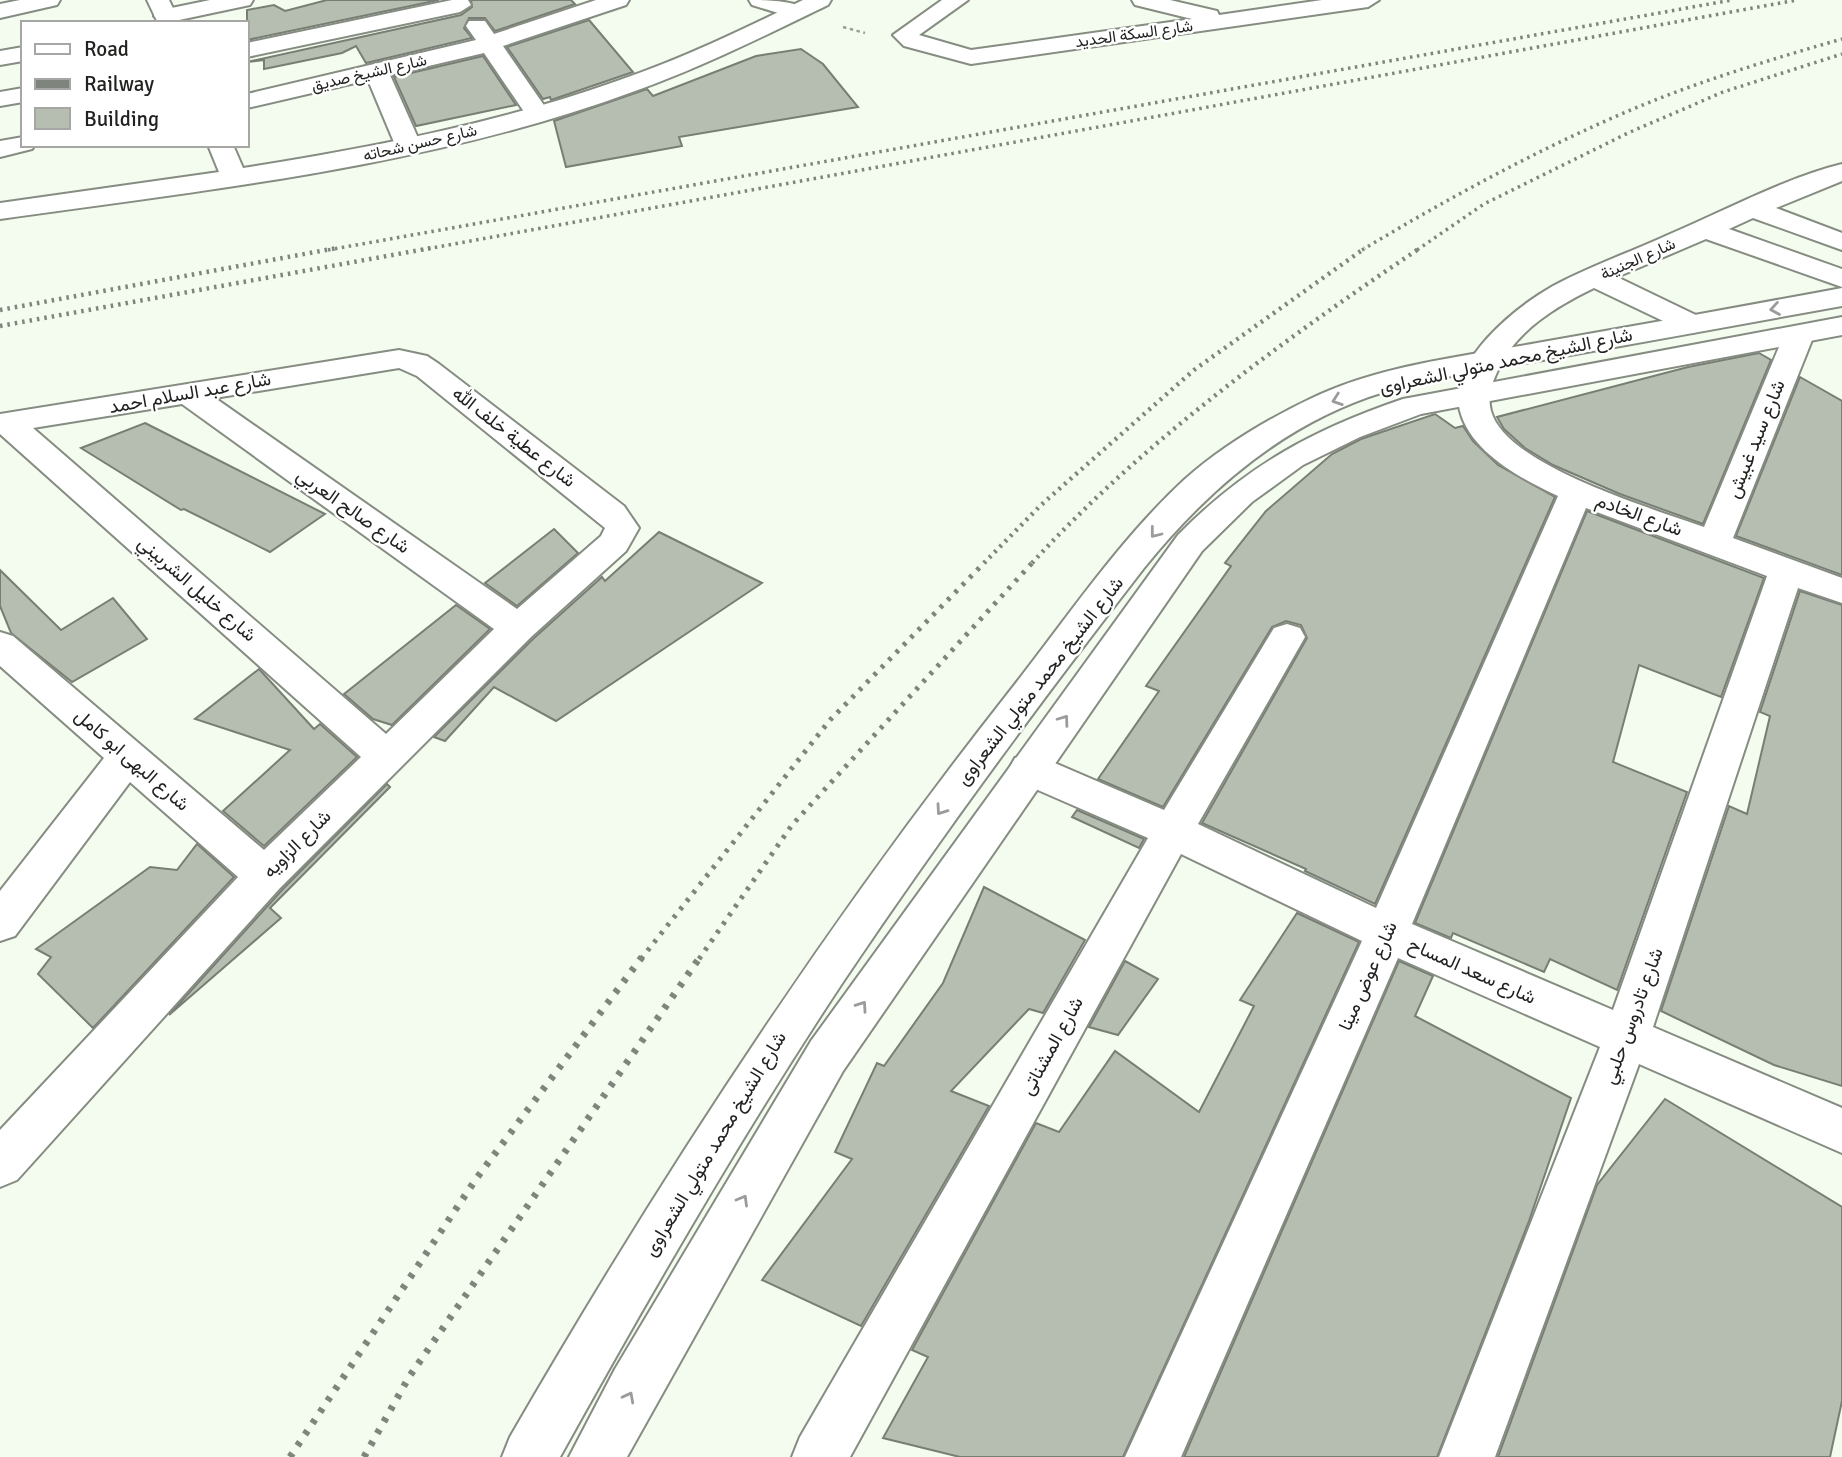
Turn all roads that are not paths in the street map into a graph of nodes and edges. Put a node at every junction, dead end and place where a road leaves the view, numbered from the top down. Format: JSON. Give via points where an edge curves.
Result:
{"nodes":[{"id":1,"x":49,"y":0,"type":"edge"},
{"id":2,"x":242,"y":0,"type":"edge"},
{"id":3,"x":618,"y":0,"type":"edge"},
{"id":4,"x":760,"y":0,"type":"edge"},
{"id":5,"x":820,"y":0,"type":"edge"},
{"id":6,"x":957,"y":0,"type":"edge"},
{"id":7,"x":1143,"y":0,"type":"edge"},
{"id":8,"x":1368,"y":0,"type":"edge"},
{"id":9,"x":458,"y":2,"type":"edge"},
{"id":10,"x":0,"y":11,"type":"edge"},
{"id":11,"x":798,"y":12,"type":"junction"},
{"id":12,"x":164,"y":13,"type":"edge"},
{"id":13,"x":1228,"y":21,"type":"junction"},
{"id":14,"x":491,"y":44,"type":"junction"},
{"id":15,"x":248,"y":50,"type":"edge"},
{"id":16,"x":21,"y":54,"type":"edge"},
{"id":17,"x":0,"y":58,"type":"edge"},
{"id":18,"x":377,"y":73,"type":"junction"},
{"id":19,"x":21,"y":95,"type":"edge"},
{"id":20,"x":0,"y":99,"type":"edge"},
{"id":21,"x":248,"y":101,"type":"edge"},
{"id":22,"x":538,"y":114,"type":"junction"},
{"id":23,"x":21,"y":144,"type":"edge"},
{"id":24,"x":221,"y":147,"type":"edge"},
{"id":25,"x":409,"y":147,"type":"junction"},
{"id":26,"x":0,"y":149,"type":"edge"},
{"id":27,"x":1842,"y":172,"type":"edge"},
{"id":28,"x":234,"y":178,"type":"junction"},
{"id":29,"x":1816,"y":182,"type":"junction"},
{"id":30,"x":1842,"y":195,"type":"edge"},
{"id":31,"x":1753,"y":209,"type":"junction"},
{"id":32,"x":0,"y":211,"type":"edge"},
{"id":33,"x":1704,"y":229,"type":"junction"},
{"id":34,"x":1842,"y":242,"type":"edge"},
{"id":35,"x":1595,"y":278,"type":"junction"},
{"id":36,"x":1842,"y":279,"type":"edge"},
{"id":37,"x":1842,"y":297,"type":"edge"},
{"id":38,"x":1692,"y":324,"type":"junction"},
{"id":39,"x":1842,"y":326,"type":"edge"},
{"id":40,"x":1799,"y":335,"type":"junction"},
{"id":41,"x":380,"y":360,"type":"joint"},
{"id":42,"x":1480,"y":378,"type":"junction"},
{"id":43,"x":188,"y":394,"type":"junction"},
{"id":44,"x":4,"y":424,"type":"edge"},
{"id":45,"x":1576,"y":492,"type":"junction"},
{"id":46,"x":614,"y":543,"type":"joint"},
{"id":47,"x":1714,"y":543,"type":"junction"},
{"id":48,"x":1787,"y":570,"type":"junction"},
{"id":49,"x":1842,"y":591,"type":"edge"},
{"id":50,"x":519,"y":628,"type":"junction"},
{"id":51,"x":1287,"y":637,"type":"dead end"},
{"id":52,"x":4,"y":657,"type":"edge"},
{"id":53,"x":128,"y":756,"type":"junction"},
{"id":54,"x":385,"y":756,"type":"junction"},
{"id":55,"x":1029,"y":769,"type":"junction"},
{"id":56,"x":1173,"y":831,"type":"junction"},
{"id":57,"x":265,"y":876,"type":"junction"},
{"id":58,"x":0,"y":923,"type":"edge"},
{"id":59,"x":1387,"y":933,"type":"junction"},
{"id":60,"x":1626,"y":1039,"type":"junction"},
{"id":61,"x":1842,"y":1131,"type":"edge"},
{"id":62,"x":0,"y":1164,"type":"edge"},
{"id":63,"x":530,"y":1457,"type":"edge"},
{"id":64,"x":597,"y":1457,"type":"edge"},
{"id":65,"x":820,"y":1457,"type":"edge"},
{"id":66,"x":1153,"y":1457,"type":"edge"},
{"id":67,"x":1467,"y":1457,"type":"edge"}],
"edges":[{"from":1,"to":10,"type":"street"},
{"from":2,"to":12,"type":"street"},
{"from":3,"to":14,"type":"street","name":"شارع الشيخ صديق"},
{"from":4,"to":11,"type":"street"},
{"from":5,"to":11,"type":"street","name":"شارع حسن شحاته"},
{"from":6,"to":13,"type":"street","name":"شارع السكة الحديد","via":[[904,35],[971,57]]},
{"from":7,"to":13,"type":"street"},
{"from":8,"to":13,"type":"street","name":"شارع السكة الحديد"},
{"from":9,"to":14,"type":"street"},
{"from":9,"to":15,"type":"street"},
{"from":11,"to":22,"type":"street","name":"شارع حسن شحاته","via":[[671,70]]},
{"from":14,"to":18,"type":"street","name":"شارع الشيخ صديق"},
{"from":14,"to":22,"type":"street"},
{"from":16,"to":17,"type":"street"},
{"from":18,"to":21,"type":"street","name":"شارع الشيخ صديق"},
{"from":18,"to":25,"type":"street"},
{"from":19,"to":20,"type":"street"},
{"from":22,"to":25,"type":"street","name":"شارع حسن شحاته"},
{"from":23,"to":26,"type":"street"},
{"from":24,"to":28,"type":"street"},
{"from":25,"to":28,"type":"street","name":"شارع حسن شحاته"},
{"from":27,"to":29,"type":"street","name":"شارع الجنينة"},
{"from":28,"to":32,"type":"street","name":"شارع حسن شحاته"},
{"from":29,"to":30,"type":"street"},
{"from":29,"to":31,"type":"street","name":"شارع الجنينة"},
{"from":31,"to":33,"type":"street","name":"شارع الجنينة"},
{"from":31,"to":34,"type":"street"},
{"from":33,"to":35,"type":"street","name":"شارع الجنينة"},
{"from":33,"to":36,"type":"street"},
{"from":35,"to":38,"type":"street"},
{"from":35,"to":42,"type":"street","name":"شارع الجنينة","via":[[1525,317]]},
{"from":37,"to":38,"type":"street","name":"شارع الشيخ محمد متولي الشعراوى","one_way":true},
{"from":38,"to":42,"type":"street","name":"شارع الشيخ محمد متولي الشعراوى"},
{"from":39,"to":40,"type":"street","name":"شارع الشيخ محمد متولي الشعراوى"},
{"from":40,"to":42,"type":"street","name":"شارع الشيخ محمد متولي الشعراوى"},
{"from":40,"to":47,"type":"street","name":"شارع سيد غبيش"},
{"from":41,"to":43,"type":"street","name":"شارع عبد السلام احمد"},
{"from":41,"to":46,"type":"street","name":"شارع عطية خلف الله","via":[[416,362],[439,378],[619,520],[620,536]]},
{"from":42,"to":45,"type":"street","name":"شارع الخادم","via":[[1480,420],[1501,447],[1534,472]]},
{"from":55,"to":42,"type":"street","name":"شارع الشيخ محمد متولي الشعراوى","one_way":true,"via":[[1190,543],[1224,505],[1311,446]]},
{"from":42,"to":63,"type":"street","name":"شارع الشيخ محمد متولي الشعراوى","one_way":true,"via":[[1381,385],[1326,404],[1237,456],[1197,487],[1162,524],[982,752],[787,1027],[585,1357]]},
{"from":43,"to":44,"type":"street","name":"شارع عبد السلام احمد"},
{"from":43,"to":50,"type":"street","name":"شارع صالح العربي"},
{"from":44,"to":54,"type":"street","name":"شارع خليل الشربيني"},
{"from":45,"to":47,"type":"street","name":"شارع الخادم"},
{"from":45,"to":59,"type":"street","name":"شارع عوض مينا"},
{"from":46,"to":50,"type":"street","name":"شارع الزاويه"},
{"from":47,"to":48,"type":"street","name":"شارع الخادم"},
{"from":48,"to":49,"type":"street","name":"شارع الخادم"},
{"from":48,"to":60,"type":"street","name":"شارع تادروس حلبي"},
{"from":50,"to":54,"type":"street","name":"شارع الزاويه"},
{"from":51,"to":56,"type":"street","name":"شارع المشناتى"},
{"from":52,"to":53,"type":"street","name":"شارع البهى ابو كامل"},
{"from":53,"to":57,"type":"street","name":"شارع البهى ابو كامل"},
{"from":53,"to":58,"type":"street"},
{"from":54,"to":57,"type":"street","name":"شارع الزاويه"},
{"from":55,"to":56,"type":"street","name":"شارع سعد المساح"},
{"from":64,"to":55,"type":"street","name":"شارع الشيخ محمد متولي الشعراوى","one_way":true,"via":[[827,1056]]},
{"from":56,"to":59,"type":"street","name":"شارع سعد المساح"},
{"from":56,"to":65,"type":"street","name":"شارع المشناتى"},
{"from":57,"to":62,"type":"street","name":"شارع الزاويه"},
{"from":59,"to":60,"type":"street","name":"شارع سعد المساح"},
{"from":59,"to":66,"type":"street","name":"شارع عوض مينا"},
{"from":60,"to":61,"type":"street","name":"شارع سعد المساح"},
{"from":60,"to":67,"type":"street","name":"شارع تادروس حلبي"}]}
